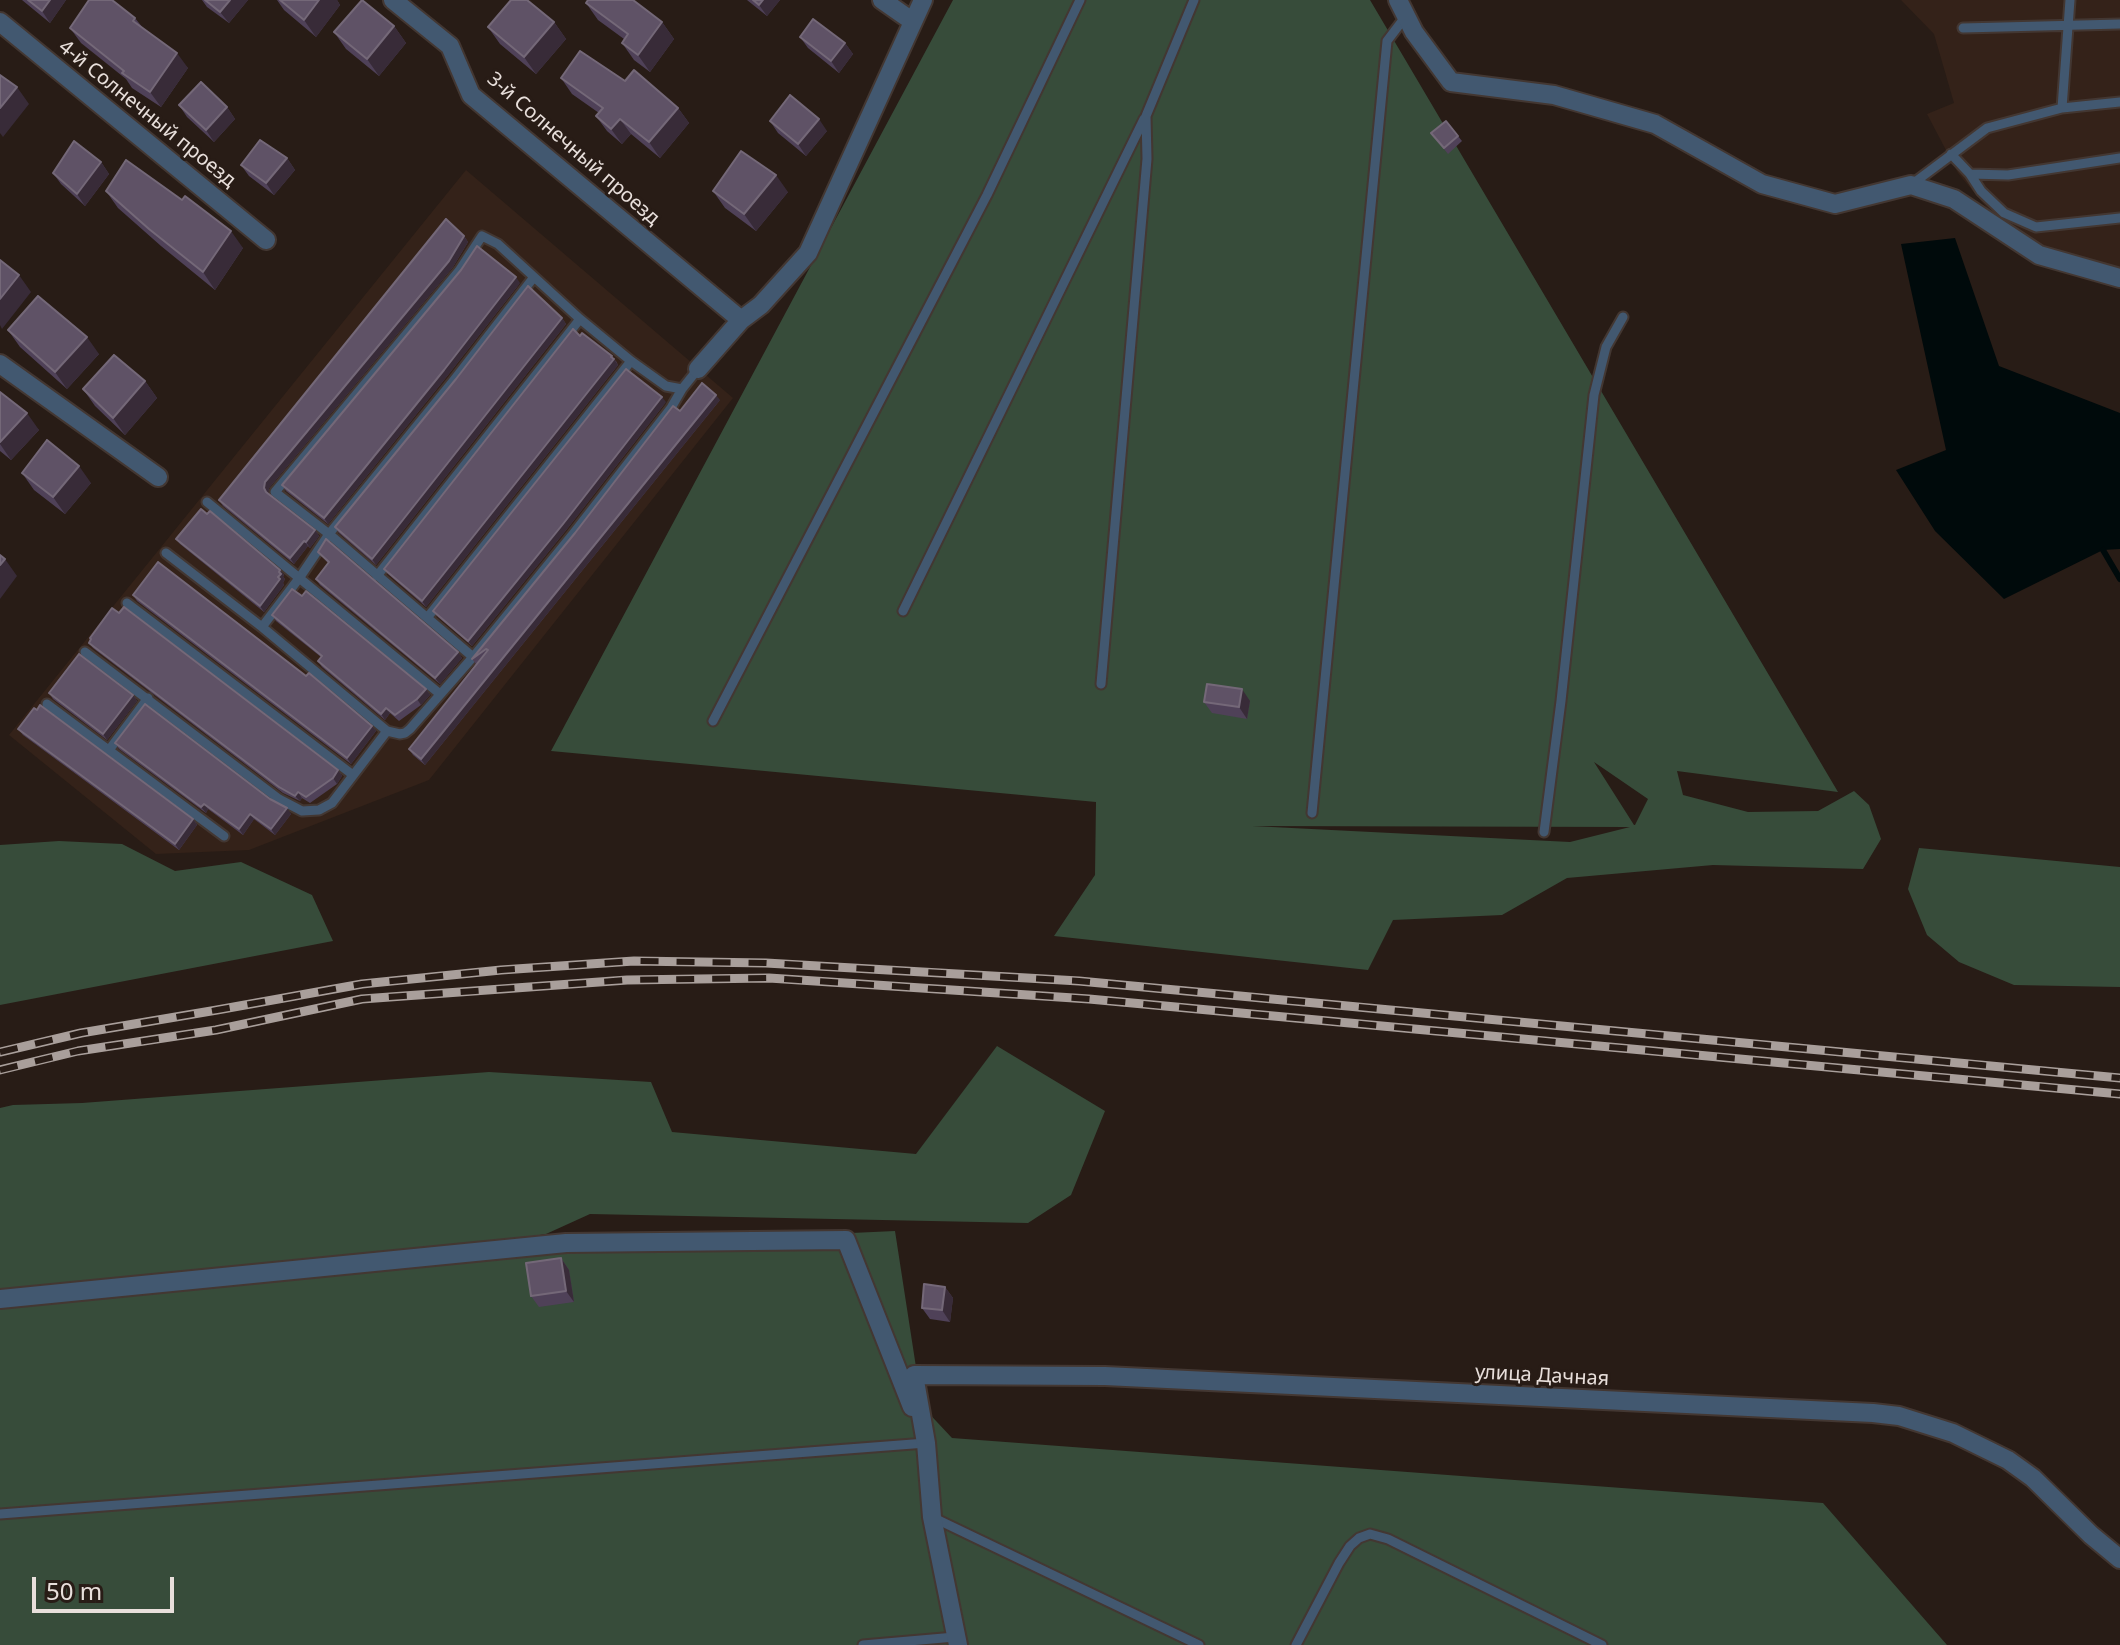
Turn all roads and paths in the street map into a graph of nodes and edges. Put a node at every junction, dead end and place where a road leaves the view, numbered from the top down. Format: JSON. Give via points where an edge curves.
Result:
{"nodes":[{"id":1,"x":393,"y":0,"type":"edge"},
{"id":2,"x":882,"y":0,"type":"edge"},
{"id":3,"x":923,"y":0,"type":"edge"},
{"id":4,"x":1080,"y":0,"type":"edge"},
{"id":5,"x":1194,"y":0,"type":"edge"},
{"id":6,"x":2070,"y":0,"type":"edge"},
{"id":7,"x":1402,"y":8,"type":"edge"},
{"id":8,"x":912,"y":21,"type":"junction"},
{"id":9,"x":0,"y":22,"type":"edge"},
{"id":10,"x":2120,"y":24,"type":"edge"},
{"id":11,"x":2068,"y":25,"type":"junction"},
{"id":12,"x":1963,"y":28,"type":"dead end"},
{"id":13,"x":2120,"y":102,"type":"edge"},
{"id":14,"x":2062,"y":108,"type":"junction"},
{"id":15,"x":1146,"y":116,"type":"junction"},
{"id":16,"x":1951,"y":154,"type":"junction"},
{"id":17,"x":2120,"y":158,"type":"edge"},
{"id":18,"x":1970,"y":174,"type":"junction"},
{"id":19,"x":1911,"y":185,"type":"junction"},
{"id":20,"x":2120,"y":218,"type":"edge"},
{"id":21,"x":266,"y":240,"type":"dead end"},
{"id":22,"x":534,"y":277,"type":"junction"},
{"id":23,"x":2120,"y":278,"type":"edge"},
{"id":24,"x":1623,"y":317,"type":"dead end"},
{"id":25,"x":580,"y":319,"type":"junction"},
{"id":26,"x":741,"y":320,"type":"junction"},
{"id":27,"x":631,"y":361,"type":"junction"},
{"id":28,"x":0,"y":364,"type":"edge"},
{"id":29,"x":698,"y":369,"type":"joint"},
{"id":30,"x":682,"y":389,"type":"junction"},
{"id":31,"x":158,"y":477,"type":"dead end"},
{"id":32,"x":207,"y":502,"type":"dead end"},
{"id":33,"x":329,"y":534,"type":"junction"},
{"id":34,"x":166,"y":553,"type":"dead end"},
{"id":35,"x":377,"y":576,"type":"junction"},
{"id":36,"x":300,"y":577,"type":"junction"},
{"id":37,"x":127,"y":603,"type":"dead end"},
{"id":38,"x":903,"y":611,"type":"dead end"},
{"id":39,"x":427,"y":618,"type":"junction"},
{"id":40,"x":262,"y":627,"type":"junction"},
{"id":41,"x":85,"y":652,"type":"dead end"},
{"id":42,"x":473,"y":657,"type":"junction"},
{"id":43,"x":1101,"y":684,"type":"dead end"},
{"id":44,"x":440,"y":694,"type":"junction"},
{"id":45,"x":148,"y":698,"type":"junction"},
{"id":46,"x":47,"y":704,"type":"dead end"},
{"id":47,"x":713,"y":721,"type":"dead end"},
{"id":48,"x":387,"y":731,"type":"junction"},
{"id":49,"x":109,"y":750,"type":"junction"},
{"id":50,"x":353,"y":775,"type":"junction"},
{"id":51,"x":1312,"y":813,"type":"dead end"},
{"id":52,"x":1544,"y":832,"type":"dead end"},
{"id":53,"x":224,"y":836,"type":"dead end"},
{"id":54,"x":0,"y":1299,"type":"edge"},
{"id":55,"x":926,"y":1443,"type":"junction"},
{"id":56,"x":0,"y":1514,"type":"edge"},
{"id":57,"x":932,"y":1517,"type":"junction"},
{"id":58,"x":2120,"y":1559,"type":"edge"},
{"id":59,"x":956,"y":1641,"type":"edge"},
{"id":60,"x":863,"y":1645,"type":"edge"},
{"id":61,"x":1199,"y":1645,"type":"edge"},
{"id":62,"x":1296,"y":1645,"type":"edge"},
{"id":63,"x":1602,"y":1645,"type":"edge"}],
"edges":[{"from":1,"to":26,"type":"street","name":"3-й Солнечный проезд","via":[[450,46],[471,95]]},
{"from":2,"to":8,"type":"street"},
{"from":3,"to":8,"type":"street"},
{"from":4,"to":47,"type":"lane","via":[[987,195]]},
{"from":5,"to":15,"type":"lane"},
{"from":6,"to":11,"type":"lane"},
{"from":7,"to":19,"type":"street","via":[[1451,82],[1554,95],[1655,124],[1762,184],[1835,204]]},
{"from":7,"to":51,"type":"lane","via":[[1387,41]]},
{"from":8,"to":26,"type":"street","via":[[808,253]]},
{"from":9,"to":21,"type":"street","name":"4-й Солнечный проезд"},
{"from":10,"to":11,"type":"lane"},
{"from":11,"to":12,"type":"lane"},
{"from":11,"to":14,"type":"lane"},
{"from":13,"to":14,"type":"lane"},
{"from":14,"to":16,"type":"lane","via":[[1987,128]]},
{"from":15,"to":38,"type":"lane"},
{"from":15,"to":43,"type":"lane","via":[[1147,159]]},
{"from":16,"to":18,"type":"lane"},
{"from":16,"to":19,"type":"lane"},
{"from":17,"to":18,"type":"lane","via":[[2008,175]]},
{"from":18,"to":20,"type":"lane","via":[[2004,213],[2036,227]]},
{"from":19,"to":23,"type":"street","via":[[1954,199],[2039,255]]},
{"from":22,"to":25,"type":"lane"},
{"from":22,"to":33,"type":"lane"},
{"from":22,"to":33,"type":"lane","via":[[482,236],[459,271],[275,492]]},
{"from":24,"to":52,"type":"lane","via":[[1606,347],[1594,395]]},
{"from":25,"to":27,"type":"lane"},
{"from":25,"to":35,"type":"lane"},
{"from":26,"to":29,"type":"street"},
{"from":27,"to":30,"type":"lane","via":[[666,386]]},
{"from":27,"to":39,"type":"lane"},
{"from":28,"to":31,"type":"street"},
{"from":29,"to":30,"type":"lane"},
{"from":30,"to":42,"type":"lane"},
{"from":32,"to":36,"type":"lane"},
{"from":33,"to":35,"type":"lane"},
{"from":33,"to":36,"type":"lane"},
{"from":34,"to":40,"type":"lane"},
{"from":35,"to":39,"type":"lane"},
{"from":36,"to":40,"type":"lane"},
{"from":36,"to":44,"type":"lane"},
{"from":37,"to":50,"type":"lane"},
{"from":39,"to":42,"type":"lane"},
{"from":40,"to":48,"type":"lane"},
{"from":41,"to":45,"type":"lane"},
{"from":42,"to":44,"type":"lane"},
{"from":44,"to":48,"type":"lane","via":[[405,733]]},
{"from":45,"to":49,"type":"lane"},
{"from":45,"to":50,"type":"lane","via":[[302,811],[332,803]]},
{"from":46,"to":49,"type":"lane"},
{"from":48,"to":50,"type":"lane"},
{"from":49,"to":53,"type":"lane"},
{"from":54,"to":55,"type":"street","via":[[566,1243],[846,1240]]},
{"from":55,"to":56,"type":"lane"},
{"from":55,"to":57,"type":"street"},
{"from":55,"to":58,"type":"street","name":"улица Дачная","via":[[914,1375],[1105,1376],[1873,1413],[1953,1433],[2008,1460]]},
{"from":57,"to":59,"type":"street"},
{"from":57,"to":61,"type":"lane"},
{"from":59,"to":60,"type":"lane"},
{"from":62,"to":63,"type":"lane","via":[[1344,1554],[1370,1534]]}]}
